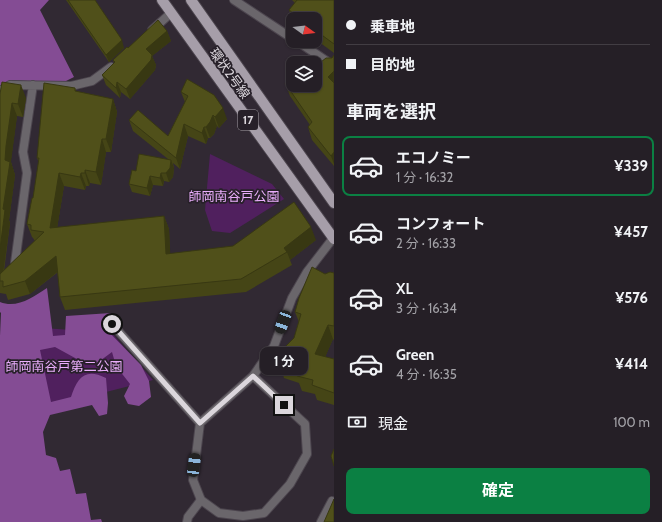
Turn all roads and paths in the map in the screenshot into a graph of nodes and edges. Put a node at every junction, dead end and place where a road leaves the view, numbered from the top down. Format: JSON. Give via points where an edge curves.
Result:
{"nodes":[{"id":1,"x":162,"y":0,"type":"edge"},
{"id":2,"x":191,"y":0,"type":"edge"},
{"id":3,"x":236,"y":1,"type":"edge"},
{"id":4,"x":171,"y":13,"type":"junction"},
{"id":5,"x":286,"y":34,"type":"edge"},
{"id":6,"x":143,"y":38,"type":"edge"},
{"id":7,"x":307,"y":48,"type":"edge"},
{"id":8,"x":116,"y":63,"type":"edge"},
{"id":9,"x":334,"y":66,"type":"edge"},
{"id":10,"x":33,"y":85,"type":"junction"},
{"id":11,"x":0,"y":91,"type":"edge"},
{"id":12,"x":334,"y":203,"type":"edge"},
{"id":13,"x":334,"y":238,"type":"edge"},
{"id":14,"x":15,"y":264,"type":"edge"},
{"id":15,"x":112,"y":324,"type":"dead end"},
{"id":16,"x":253,"y":376,"type":"junction"},
{"id":17,"x":200,"y":423,"type":"junction"},
{"id":18,"x":201,"y":500,"type":"junction"},
{"id":19,"x":332,"y":501,"type":"edge"},
{"id":20,"x":187,"y":522,"type":"edge"},
{"id":21,"x":321,"y":522,"type":"edge"}],
"edges":[{"from":1,"to":4,"type":"main road","name":"環状2号線","number":"17"},
{"from":2,"to":12,"type":"main road","name":"環状2号線","number":"17"},
{"from":3,"to":5,"type":"street"},
{"from":4,"to":6,"type":"street"},
{"from":4,"to":13,"type":"main road","name":"環状2号線","number":"17"},
{"from":7,"to":9,"type":"street"},
{"from":8,"to":10,"type":"street","via":[[92,82],[71,86]]},
{"from":10,"to":11,"type":"street","via":[[10,84]]},
{"from":10,"to":14,"type":"street","via":[[23,152],[27,173]]},
{"from":13,"to":16,"type":"street","via":[[307,272],[292,298],[274,346]]},
{"from":15,"to":17,"type":"street"},
{"from":16,"to":17,"type":"street"},
{"from":16,"to":18,"type":"street","via":[[305,424],[307,454],[290,484],[264,513],[243,516],[219,513]]},
{"from":17,"to":18,"type":"street","via":[[192,480]]},
{"from":18,"to":20,"type":"street","via":[[188,516]]},
{"from":19,"to":21,"type":"street"}]}
